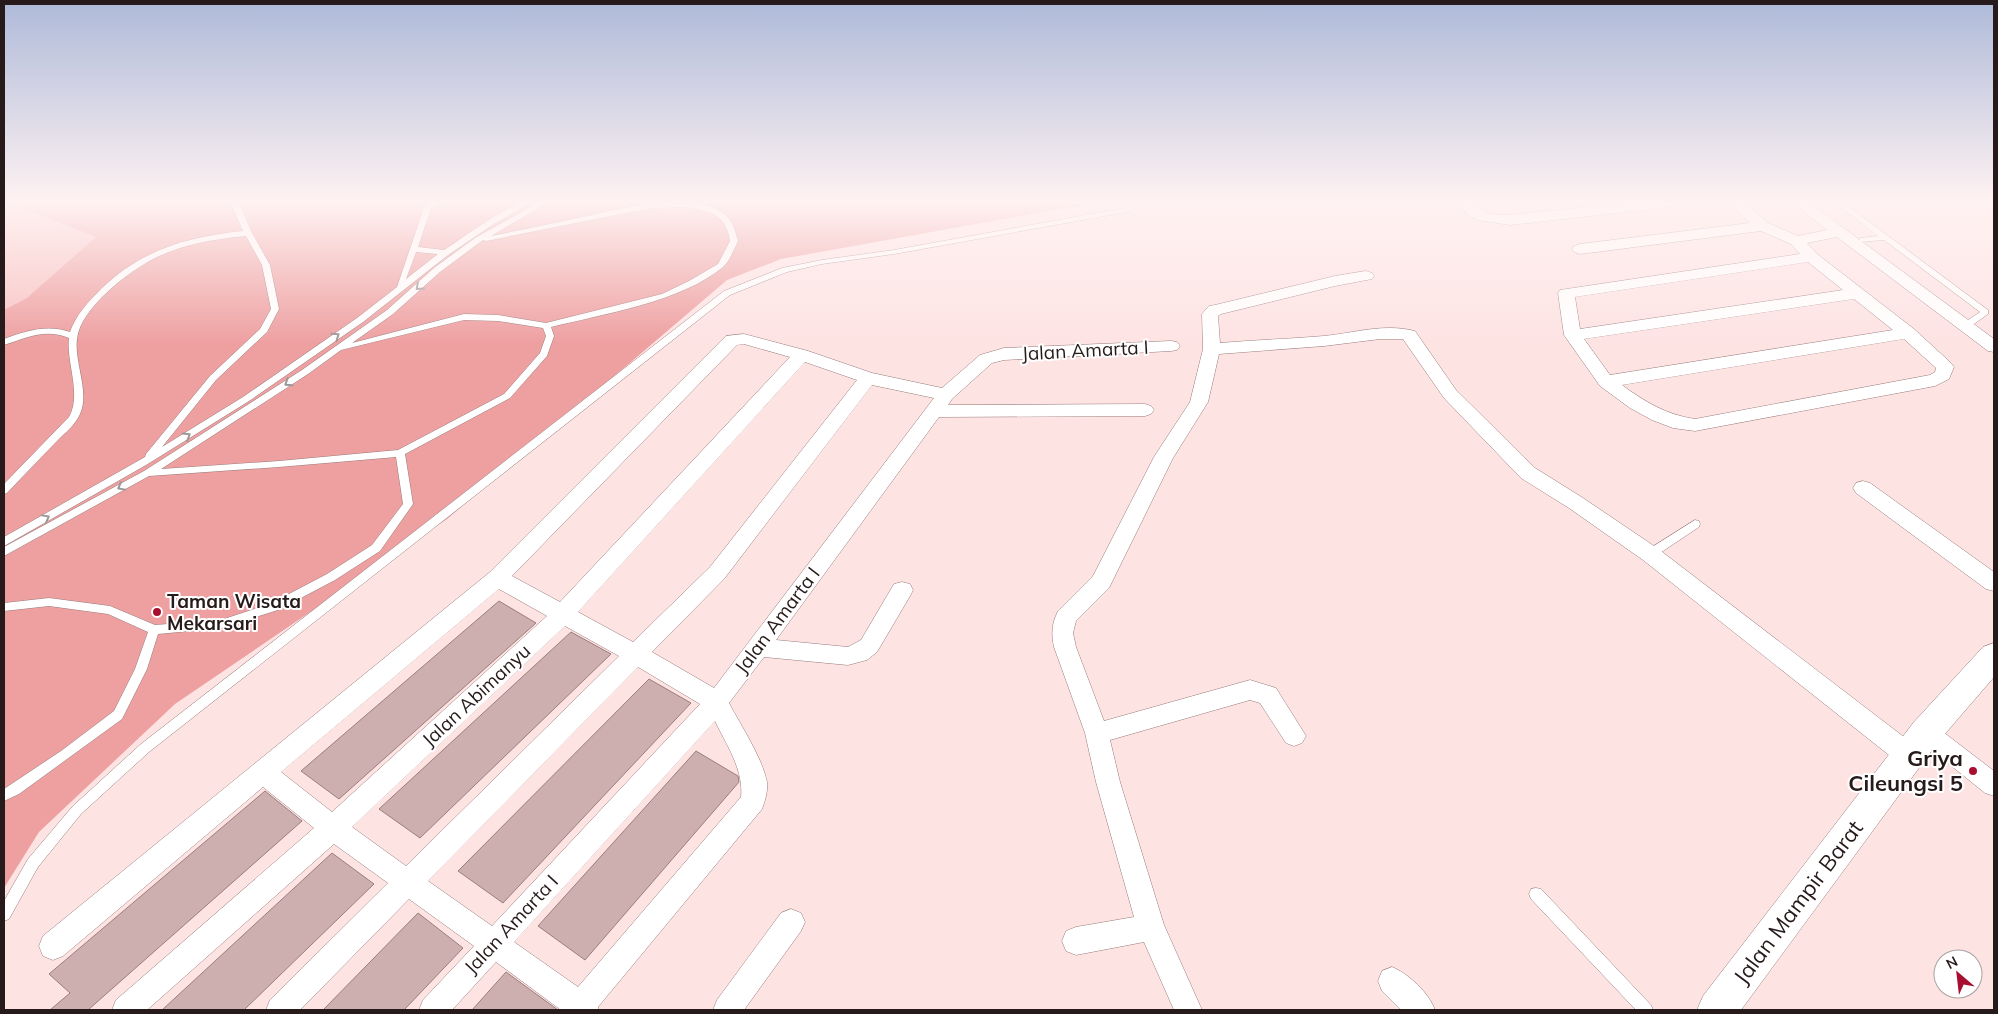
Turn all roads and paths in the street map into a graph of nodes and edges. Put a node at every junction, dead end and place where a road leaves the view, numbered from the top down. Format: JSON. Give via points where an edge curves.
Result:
{"nodes":[{"id":1,"x":163,"y":248,"type":"edge"},
{"id":2,"x":257,"y":248,"type":"edge"},
{"id":3,"x":452,"y":248,"type":"edge"},
{"id":4,"x":467,"y":248,"type":"edge"},
{"id":5,"x":730,"y":248,"type":"edge"},
{"id":6,"x":914,"y":248,"type":"edge"},
{"id":7,"x":1585,"y":248,"type":"edge"},
{"id":8,"x":1803,"y":248,"type":"edge"},
{"id":9,"x":1868,"y":248,"type":"edge"},
{"id":10,"x":1901,"y":248,"type":"edge"},
{"id":11,"x":414,"y":249,"type":"joint"},
{"id":12,"x":1580,"y":249,"type":"dead end"},
{"id":13,"x":445,"y":253,"type":"junction"},
{"id":14,"x":1811,"y":256,"type":"junction"},
{"id":15,"x":1366,"y":276,"type":"dead end"},
{"id":16,"x":400,"y":287,"type":"junction"},
{"id":17,"x":1858,"y":293,"type":"junction"},
{"id":18,"x":1966,"y":323,"type":"junction"},
{"id":19,"x":546,"y":326,"type":"junction"},
{"id":20,"x":1908,"y":333,"type":"junction"},
{"id":21,"x":1572,"y":335,"type":"junction"},
{"id":22,"x":73,"y":338,"type":"junction"},
{"id":23,"x":1994,"y":339,"type":"edge"},
{"id":24,"x":4,"y":342,"type":"edge"},
{"id":25,"x":1171,"y":346,"type":"dead end"},
{"id":26,"x":1994,"y":347,"type":"edge"},
{"id":27,"x":1212,"y":348,"type":"junction"},
{"id":28,"x":338,"y":350,"type":"junction"},
{"id":29,"x":802,"y":355,"type":"junction"},
{"id":30,"x":868,"y":378,"type":"junction"},
{"id":31,"x":1606,"y":382,"type":"junction"},
{"id":32,"x":941,"y":403,"type":"junction"},
{"id":33,"x":1145,"y":410,"type":"dead end"},
{"id":34,"x":400,"y":453,"type":"junction"},
{"id":35,"x":145,"y":468,"type":"junction"},
{"id":36,"x":1863,"y":488,"type":"dead end"},
{"id":37,"x":4,"y":490,"type":"edge"},
{"id":38,"x":1695,"y":524,"type":"dead end"},
{"id":39,"x":4,"y":542,"type":"edge"},
{"id":40,"x":4,"y":552,"type":"edge"},
{"id":41,"x":1650,"y":554,"type":"junction"},
{"id":42,"x":497,"y":578,"type":"junction"},
{"id":43,"x":1994,"y":584,"type":"edge"},
{"id":44,"x":902,"y":590,"type":"dead end"},
{"id":45,"x":4,"y":607,"type":"edge"},
{"id":46,"x":562,"y":614,"type":"junction"},
{"id":47,"x":154,"y":630,"type":"junction"},
{"id":48,"x":757,"y":647,"type":"junction"},
{"id":49,"x":638,"y":655,"type":"junction"},
{"id":50,"x":1994,"y":656,"type":"edge"},
{"id":51,"x":717,"y":702,"type":"junction"},
{"id":52,"x":1097,"y":733,"type":"junction"},
{"id":53,"x":1294,"y":736,"type":"dead end"},
{"id":54,"x":1917,"y":743,"type":"junction"},
{"id":55,"x":263,"y":773,"type":"junction"},
{"id":56,"x":1994,"y":785,"type":"edge"},
{"id":57,"x":4,"y":795,"type":"edge"},
{"id":58,"x":333,"y":828,"type":"junction"},
{"id":59,"x":409,"y":883,"type":"junction"},
{"id":60,"x":1536,"y":894,"type":"dead end"},
{"id":61,"x":4,"y":914,"type":"edge"},
{"id":62,"x":791,"y":922,"type":"dead end"},
{"id":63,"x":1151,"y":927,"type":"junction"},
{"id":64,"x":1076,"y":941,"type":"dead end"},
{"id":65,"x":493,"y":943,"type":"junction"},
{"id":66,"x":52,"y":946,"type":"dead end"},
{"id":67,"x":1392,"y":981,"type":"dead end"},
{"id":68,"x":581,"y":1009,"type":"edge"},
{"id":69,"x":126,"y":1010,"type":"edge"},
{"id":70,"x":280,"y":1010,"type":"edge"},
{"id":71,"x":433,"y":1010,"type":"edge"},
{"id":72,"x":727,"y":1010,"type":"edge"},
{"id":73,"x":1188,"y":1010,"type":"edge"},
{"id":74,"x":1420,"y":1010,"type":"edge"},
{"id":75,"x":1646,"y":1010,"type":"edge"},
{"id":76,"x":1717,"y":1010,"type":"edge"}],
"edges":[{"from":1,"to":22,"type":"lane","via":[[130,268],[81,316]]},
{"from":2,"to":35,"type":"lane","via":[[266,265],[275,308],[264,330],[213,378]]},
{"from":3,"to":13,"type":"lane"},
{"from":4,"to":28,"type":"lane","one_way":true},
{"from":5,"to":19,"type":"lane","via":[[721,265],[665,296]]},
{"from":6,"to":61,"type":"lane","via":[[794,268],[727,293],[145,748],[77,810],[33,864]]},
{"from":7,"to":12,"type":"street"},
{"from":8,"to":14,"type":"street"},
{"from":9,"to":18,"type":"street"},
{"from":10,"to":18,"type":"lane","via":[[1985,312]]},
{"from":11,"to":13,"type":"lane"},
{"from":11,"to":16,"type":"lane"},
{"from":13,"to":16,"type":"lane"},
{"from":14,"to":17,"type":"street"},
{"from":14,"to":21,"type":"street","via":[[1566,293]]},
{"from":15,"to":27,"type":"street","via":[[1214,310],[1210,314]]},
{"from":35,"to":16,"type":"lane","one_way":true,"via":[[360,320]]},
{"from":17,"to":20,"type":"street"},
{"from":17,"to":21,"type":"street"},
{"from":18,"to":23,"type":"street"},
{"from":18,"to":26,"type":"street"},
{"from":19,"to":28,"type":"lane","via":[[498,318],[464,317]]},
{"from":19,"to":34,"type":"lane","via":[[550,336],[544,354],[507,396]]},
{"from":20,"to":31,"type":"street"},
{"from":20,"to":31,"type":"street","via":[[1945,367],[1943,375],[1935,380],[1695,424],[1673,422],[1659,416]]},
{"from":21,"to":31,"type":"street"},
{"from":22,"to":24,"type":"lane","via":[[62,331],[45,330]]},
{"from":22,"to":37,"type":"lane","via":[[78,399],[76,412]]},
{"from":25,"to":32,"type":"street","name":"Jalan Amarta I","via":[[993,356]]},
{"from":27,"to":41,"type":"street","via":[[1409,334],[1453,398],[1528,473]]},
{"from":27,"to":52,"type":"street","via":[[1199,402],[1164,457],[1101,582],[1066,617],[1062,633],[1065,647]]},
{"from":28,"to":35,"type":"lane","one_way":true},
{"from":29,"to":30,"type":"street"},
{"from":29,"to":42,"type":"street","via":[[744,339],[732,340]]},
{"from":29,"to":46,"type":"street","name":"Jalan Abimanyu"},
{"from":30,"to":32,"type":"street"},
{"from":30,"to":49,"type":"street","via":[[717,573]]},
{"from":32,"to":33,"type":"street"},
{"from":32,"to":48,"type":"street","name":"Jalan Amarta I"},
{"from":34,"to":35,"type":"lane"},
{"from":34,"to":47,"type":"lane","via":[[408,504],[376,548],[332,577],[274,607],[221,624]]},
{"from":39,"to":35,"type":"lane","one_way":true},
{"from":35,"to":40,"type":"lane","one_way":true},
{"from":36,"to":43,"type":"street"},
{"from":38,"to":41,"type":"lane"},
{"from":41,"to":54,"type":"street","via":[[1826,693]]},
{"from":42,"to":46,"type":"street"},
{"from":42,"to":55,"type":"street"},
{"from":44,"to":48,"type":"street","via":[[869,646],[859,654],[848,656]]},
{"from":45,"to":47,"type":"lane","via":[[49,602],[110,610]]},
{"from":46,"to":49,"type":"street"},
{"from":46,"to":58,"type":"street","name":"Jalan Abimanyu"},
{"from":47,"to":57,"type":"lane","via":[[141,669],[118,715]]},
{"from":48,"to":51,"type":"street","name":"Jalan Amarta I"},
{"from":49,"to":51,"type":"street"},
{"from":49,"to":59,"type":"street"},
{"from":50,"to":54,"type":"street","name":"Jalan Mampir Barat"},
{"from":51,"to":65,"type":"street","name":"Jalan Amarta I"},
{"from":51,"to":68,"type":"street","via":[[751,770],[755,784],[753,801]]},
{"from":52,"to":53,"type":"street","via":[[1250,690],[1268,695]]},
{"from":52,"to":63,"type":"street","via":[[1108,782]]},
{"from":54,"to":56,"type":"street"},
{"from":54,"to":76,"type":"street","name":"Jalan Mampir Barat"},
{"from":55,"to":58,"type":"street"},
{"from":55,"to":66,"type":"street"},
{"from":58,"to":59,"type":"street"},
{"from":58,"to":69,"type":"street","name":"Jalan Abimanyu"},
{"from":59,"to":65,"type":"street"},
{"from":59,"to":70,"type":"street"},
{"from":60,"to":75,"type":"lane"},
{"from":62,"to":72,"type":"street"},
{"from":63,"to":64,"type":"street"},
{"from":63,"to":73,"type":"street"},
{"from":65,"to":68,"type":"street"},
{"from":65,"to":71,"type":"street","name":"Jalan Amarta I"},
{"from":67,"to":74,"type":"street"}]}
